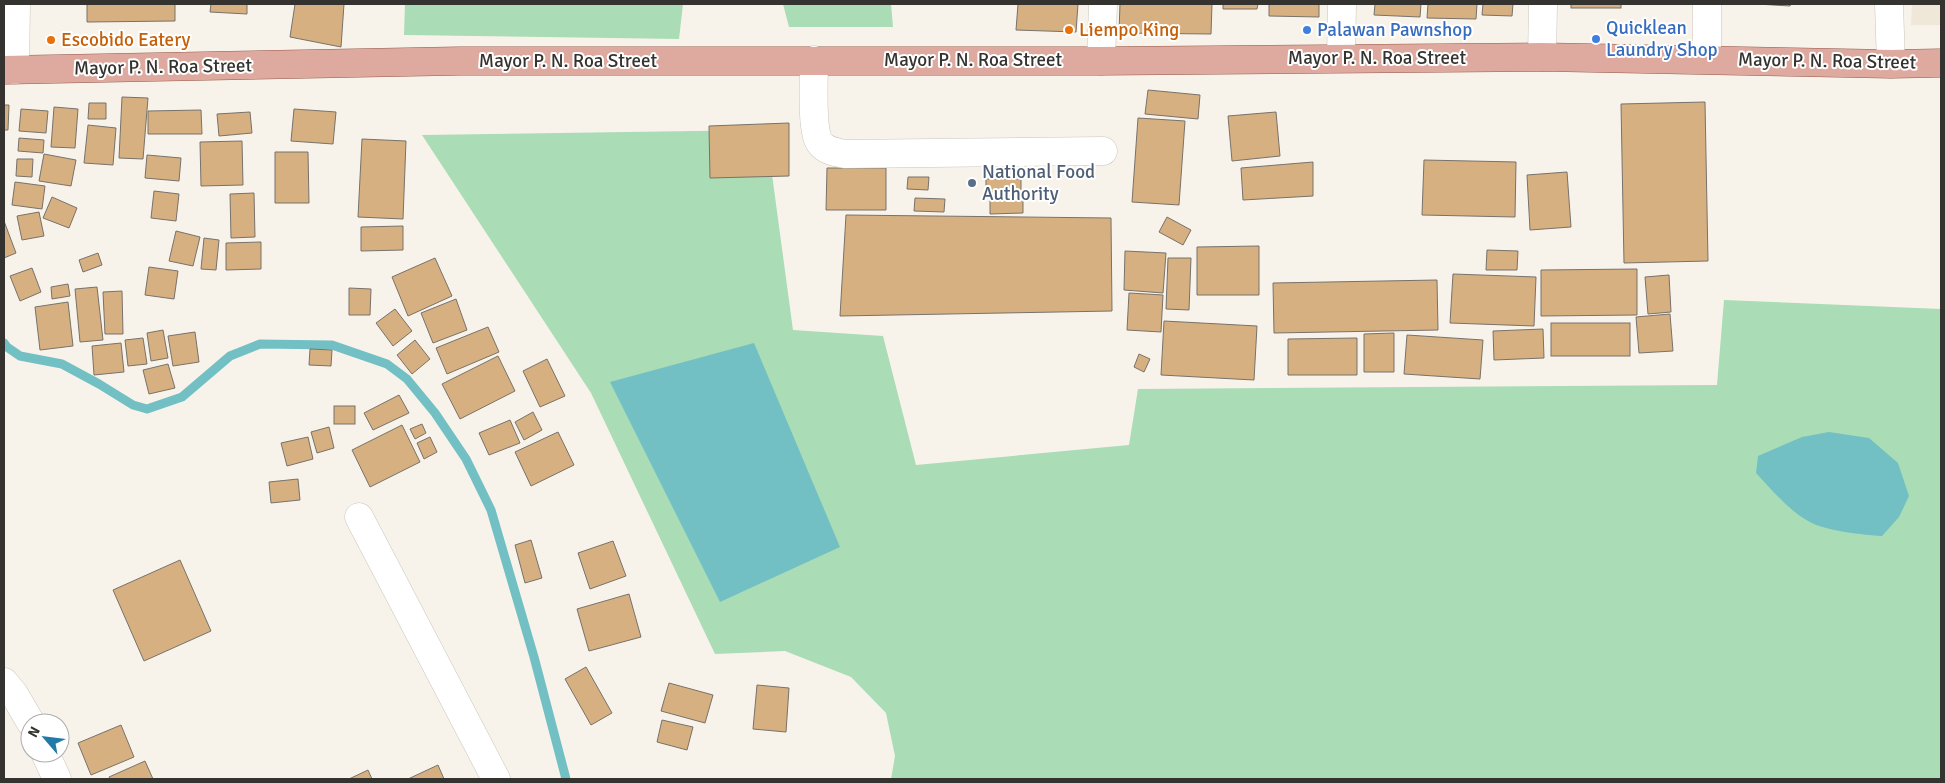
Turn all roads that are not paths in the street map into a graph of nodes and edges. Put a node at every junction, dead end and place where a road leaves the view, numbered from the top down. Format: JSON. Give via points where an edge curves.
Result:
{"nodes":[{"id":1,"x":16,"y":4,"type":"edge"},
{"id":2,"x":1103,"y":4,"type":"edge"},
{"id":3,"x":1342,"y":4,"type":"edge"},
{"id":4,"x":1543,"y":4,"type":"edge"},
{"id":5,"x":1707,"y":4,"type":"edge"},
{"id":6,"x":1890,"y":4,"type":"edge"},
{"id":7,"x":1542,"y":57,"type":"junction"},
{"id":8,"x":1341,"y":58,"type":"junction"},
{"id":9,"x":1707,"y":59,"type":"junction"},
{"id":10,"x":814,"y":60,"type":"junction"},
{"id":11,"x":1100,"y":61,"type":"junction"},
{"id":12,"x":1941,"y":63,"type":"edge"},
{"id":13,"x":1891,"y":64,"type":"junction"},
{"id":14,"x":9,"y":70,"type":"edge"},
{"id":15,"x":1104,"y":151,"type":"dead end"},
{"id":16,"x":359,"y":517,"type":"dead end"},
{"id":17,"x":4,"y":682,"type":"edge"},
{"id":18,"x":25,"y":713,"type":"edge"},
{"id":19,"x":50,"y":763,"type":"edge"},
{"id":20,"x":57,"y":779,"type":"edge"},
{"id":21,"x":496,"y":779,"type":"edge"}],
"edges":[{"from":1,"to":14,"type":"street"},
{"from":2,"to":11,"type":"street"},
{"from":3,"to":8,"type":"street"},
{"from":4,"to":7,"type":"street"},
{"from":5,"to":9,"type":"street"},
{"from":6,"to":13,"type":"street"},
{"from":7,"to":8,"type":"main road","name":"Mayor P. N. Roa Street"},
{"from":7,"to":9,"type":"main road","name":"Mayor P. N. Roa Street"},
{"from":8,"to":11,"type":"main road","name":"Mayor P. N. Roa Street"},
{"from":9,"to":13,"type":"main road","name":"Mayor P. N. Roa Street"},
{"from":10,"to":11,"type":"main road","name":"Mayor P. N. Roa Street"},
{"from":10,"to":14,"type":"main road","name":"Mayor P. N. Roa Street"},
{"from":10,"to":15,"type":"street","via":[[815,130],[818,142],[827,150],[844,154]]},
{"from":12,"to":13,"type":"main road","name":"Mayor P. N. Roa Street"},
{"from":16,"to":21,"type":"street"},
{"from":17,"to":18,"type":"street"},
{"from":19,"to":20,"type":"street"}]}
